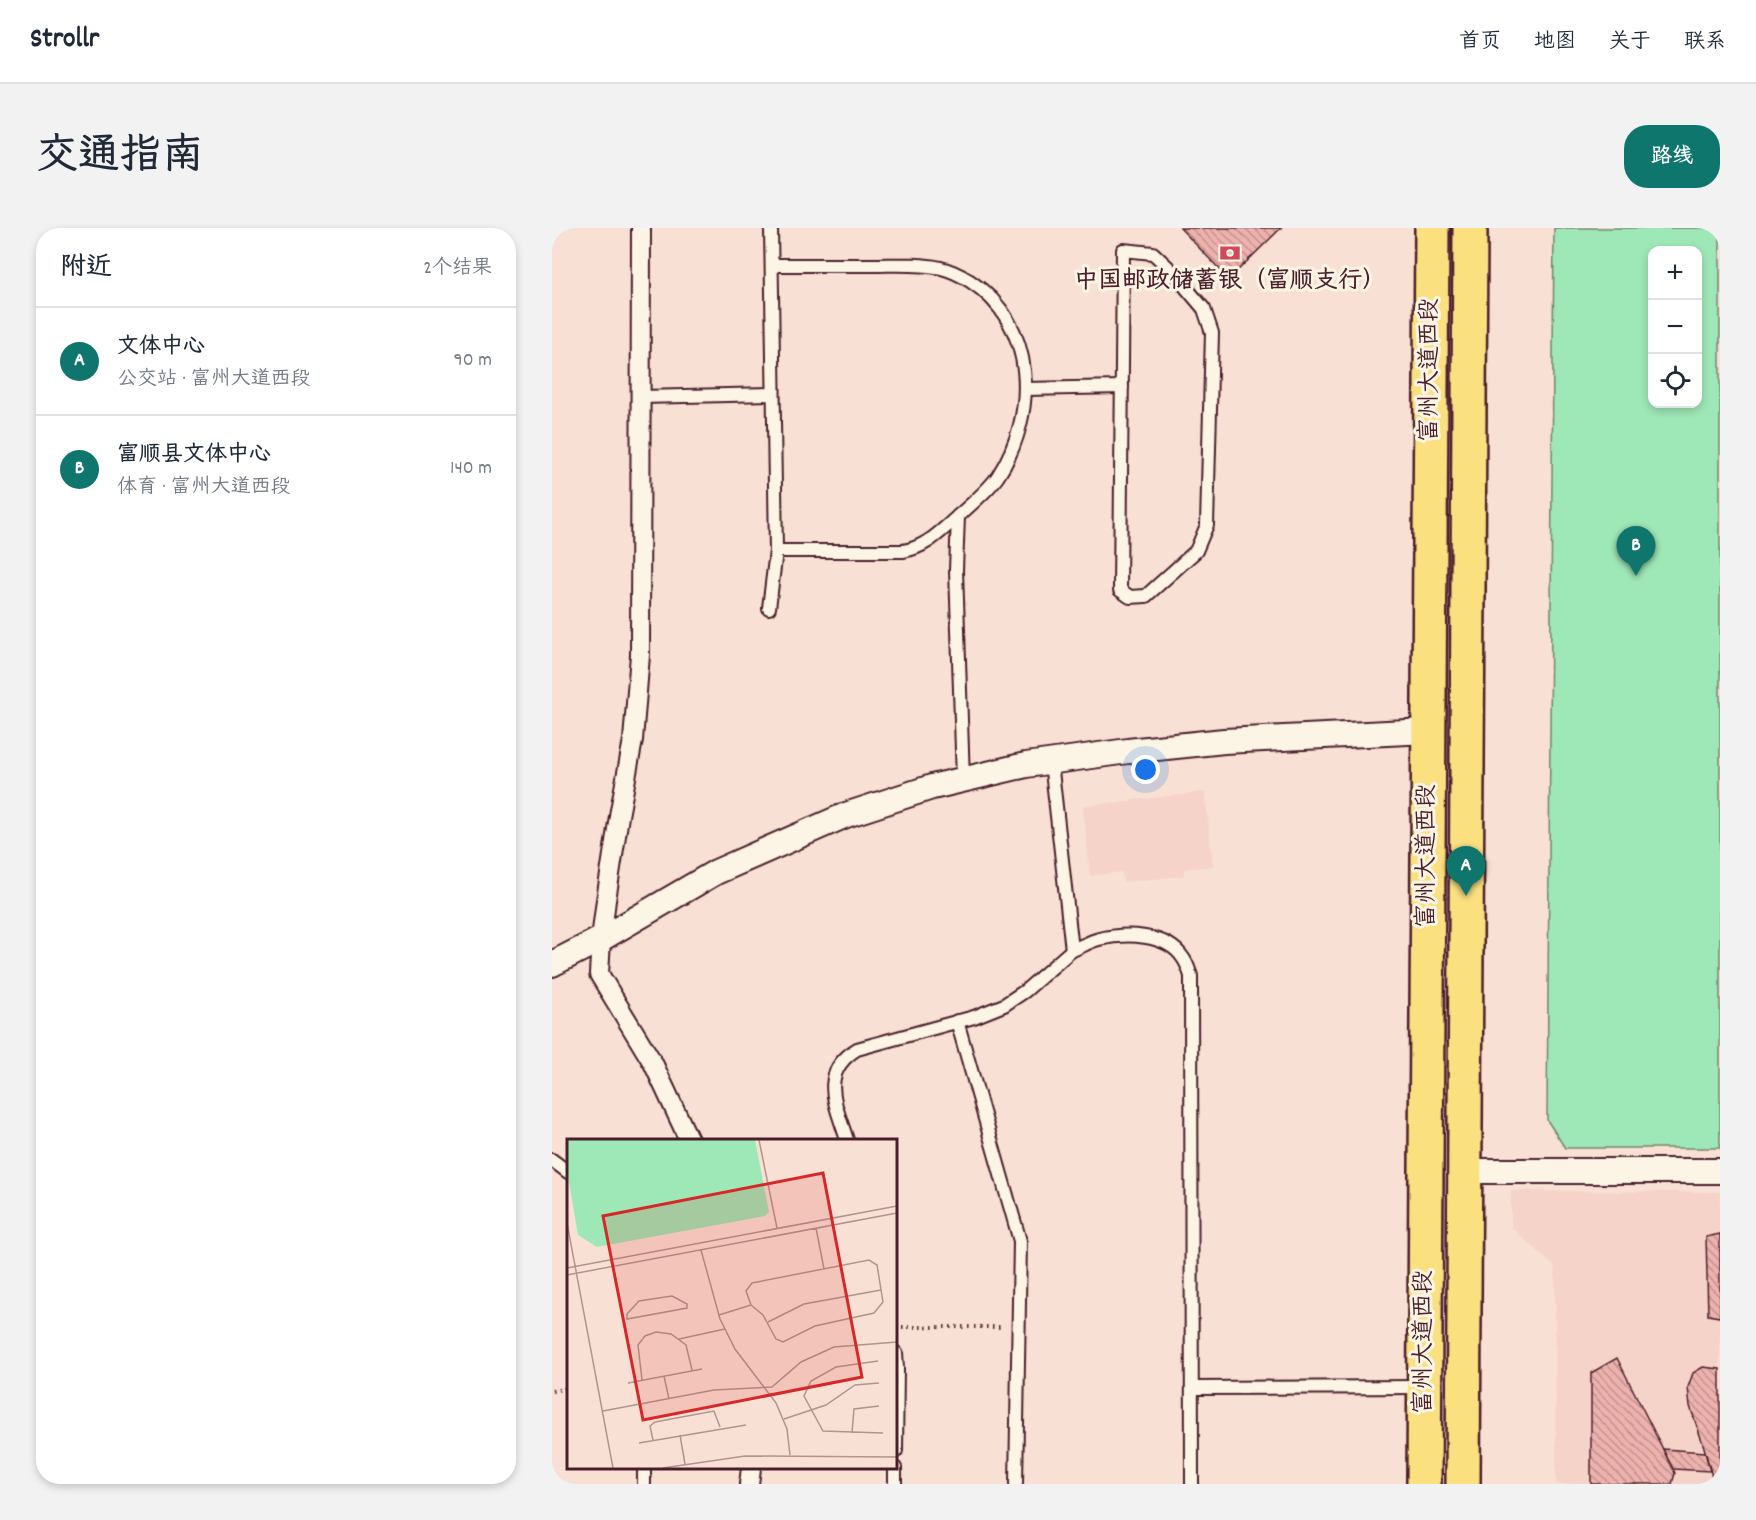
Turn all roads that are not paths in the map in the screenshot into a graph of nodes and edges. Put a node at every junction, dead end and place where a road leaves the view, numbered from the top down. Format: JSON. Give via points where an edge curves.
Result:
{"nodes":[{"id":1,"x":641,"y":228,"type":"edge"},
{"id":2,"x":771,"y":228,"type":"edge"},
{"id":3,"x":1432,"y":228,"type":"edge"},
{"id":4,"x":1470,"y":228,"type":"edge"},
{"id":5,"x":772,"y":265,"type":"junction"},
{"id":6,"x":1122,"y":387,"type":"junction"},
{"id":7,"x":1025,"y":389,"type":"junction"},
{"id":8,"x":773,"y":394,"type":"junction"},
{"id":9,"x":641,"y":397,"type":"junction"},
{"id":10,"x":958,"y":516,"type":"junction"},
{"id":11,"x":776,"y":551,"type":"junction"},
{"id":12,"x":770,"y":608,"type":"dead end"},
{"id":13,"x":1428,"y":731,"type":"junction"},
{"id":14,"x":1051,"y":762,"type":"junction"},
{"id":15,"x":963,"y":780,"type":"junction"},
{"id":16,"x":601,"y":939,"type":"junction"},
{"id":17,"x":1072,"y":950,"type":"junction"},
{"id":18,"x":552,"y":964,"type":"edge"},
{"id":19,"x":957,"y":1021,"type":"junction"},
{"id":20,"x":689,"y":1139,"type":"edge"},
{"id":21,"x":847,"y":1139,"type":"edge"},
{"id":22,"x":552,"y":1160,"type":"edge"},
{"id":23,"x":567,"y":1171,"type":"edge"},
{"id":24,"x":1465,"y":1171,"type":"junction"},
{"id":25,"x":1720,"y":1171,"type":"edge"},
{"id":26,"x":1424,"y":1387,"type":"junction"},
{"id":27,"x":1192,"y":1388,"type":"junction"},
{"id":28,"x":751,"y":1469,"type":"edge"},
{"id":29,"x":749,"y":1484,"type":"edge"},
{"id":30,"x":1016,"y":1484,"type":"edge"},
{"id":31,"x":1192,"y":1484,"type":"edge"},
{"id":32,"x":1424,"y":1484,"type":"edge"},
{"id":33,"x":1463,"y":1484,"type":"edge"}],
"edges":[{"from":1,"to":9,"type":"street"},
{"from":2,"to":5,"type":"lane"},
{"from":3,"to":13,"type":"main road","name":"富州大道西段"},
{"from":4,"to":24,"type":"main road","name":"富州大道西段"},
{"from":5,"to":7,"type":"lane","via":[[916,265],[943,268],[970,281],[993,300],[1014,329],[1024,365]]},
{"from":5,"to":8,"type":"lane"},
{"from":6,"to":6,"type":"lane","via":[[1120,590],[1130,597],[1146,596],[1196,551],[1207,525],[1212,333],[1204,309],[1172,271],[1153,253],[1138,250],[1123,250]]},
{"from":6,"to":7,"type":"lane"},
{"from":7,"to":10,"type":"lane","via":[[1018,436],[997,477]]},
{"from":8,"to":9,"type":"lane"},
{"from":8,"to":11,"type":"lane"},
{"from":9,"to":16,"type":"street","via":[[640,655],[633,740]]},
{"from":10,"to":11,"type":"lane","via":[[918,548],[903,551]]},
{"from":10,"to":15,"type":"lane","via":[[956,570]]},
{"from":11,"to":12,"type":"lane"},
{"from":13,"to":14,"type":"street","via":[[1224,741]]},
{"from":13,"to":26,"type":"main road","name":"富州大道西段"},
{"from":14,"to":15,"type":"street"},
{"from":14,"to":17,"type":"lane"},
{"from":15,"to":16,"type":"street","via":[[846,815],[716,872]]},
{"from":16,"to":18,"type":"street"},
{"from":16,"to":20,"type":"street","via":[[599,974],[653,1063]]},
{"from":17,"to":19,"type":"lane","via":[[1004,1005]]},
{"from":17,"to":27,"type":"lane","via":[[1098,940],[1150,938],[1170,945],[1183,957],[1191,976]]},
{"from":19,"to":21,"type":"lane","via":[[857,1049],[844,1057],[832,1084]]},
{"from":19,"to":30,"type":"lane","via":[[1020,1241]]},
{"from":22,"to":23,"type":"lane"},
{"from":24,"to":25,"type":"street"},
{"from":24,"to":33,"type":"main road","name":"富州大道西段"},
{"from":26,"to":27,"type":"lane"},
{"from":26,"to":32,"type":"main road","name":"富州大道西段"},
{"from":27,"to":31,"type":"lane"},
{"from":28,"to":29,"type":"street"}]}
